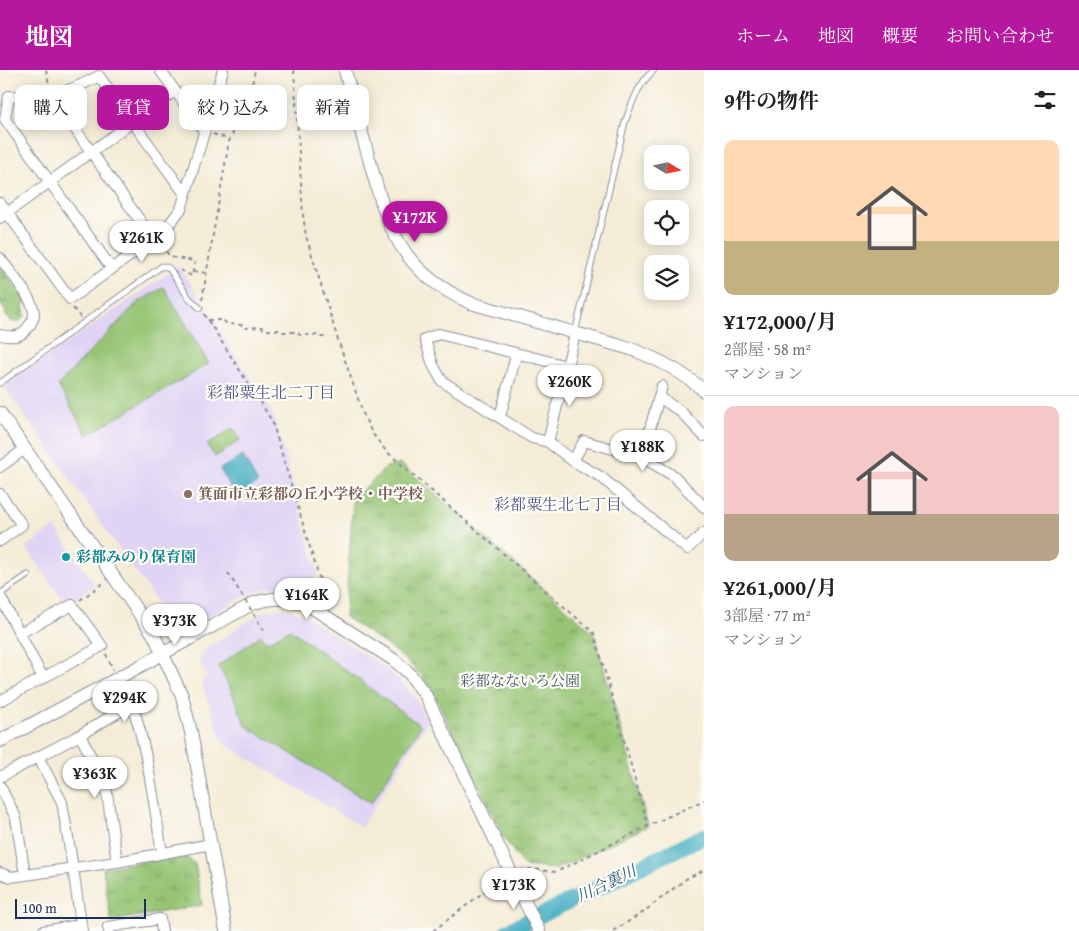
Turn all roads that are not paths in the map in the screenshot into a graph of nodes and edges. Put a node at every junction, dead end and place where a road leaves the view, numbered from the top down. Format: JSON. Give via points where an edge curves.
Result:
{"nodes":[{"id":1,"x":160,"y":70,"type":"edge"},
{"id":2,"x":223,"y":70,"type":"edge"},
{"id":3,"x":345,"y":70,"type":"edge"},
{"id":4,"x":654,"y":70,"type":"edge"},
{"id":5,"x":79,"y":85,"type":"edge"},
{"id":6,"x":106,"y":85,"type":"edge"},
{"id":7,"x":175,"y":91,"type":"junction"},
{"id":8,"x":169,"y":95,"type":"edge"},
{"id":9,"x":15,"y":97,"type":"edge"},
{"id":10,"x":76,"y":130,"type":"edge"},
{"id":11,"x":122,"y":130,"type":"edge"},
{"id":12,"x":139,"y":130,"type":"edge"},
{"id":13,"x":208,"y":132,"type":"junction"},
{"id":14,"x":91,"y":152,"type":"junction"},
{"id":15,"x":50,"y":182,"type":"junction"},
{"id":16,"x":185,"y":194,"type":"junction"},
{"id":17,"x":0,"y":203,"type":"edge"},
{"id":18,"x":4,"y":216,"type":"edge"},
{"id":19,"x":155,"y":238,"type":"junction"},
{"id":20,"x":0,"y":258,"type":"edge"},
{"id":21,"x":112,"y":269,"type":"junction"},
{"id":22,"x":200,"y":308,"type":"road end"},
{"id":23,"x":0,"y":334,"type":"edge"},
{"id":24,"x":575,"y":334,"type":"junction"},
{"id":25,"x":516,"y":355,"type":"junction"},
{"id":26,"x":567,"y":366,"type":"junction"},
{"id":27,"x":0,"y":383,"type":"edge"},
{"id":28,"x":704,"y":391,"type":"edge"},
{"id":29,"x":0,"y":414,"type":"edge"},
{"id":30,"x":500,"y":417,"type":"junction"},
{"id":31,"x":704,"y":436,"type":"edge"},
{"id":32,"x":548,"y":442,"type":"junction"},
{"id":33,"x":25,"y":449,"type":"junction"},
{"id":34,"x":642,"y":458,"type":"junction"},
{"id":35,"x":573,"y":461,"type":"junction"},
{"id":36,"x":0,"y":467,"type":"edge"},
{"id":37,"x":0,"y":494,"type":"edge"},
{"id":38,"x":704,"y":507,"type":"edge"},
{"id":39,"x":704,"y":533,"type":"edge"},
{"id":40,"x":0,"y":541,"type":"edge"},
{"id":41,"x":28,"y":575,"type":"dead end"},
{"id":42,"x":0,"y":595,"type":"edge"},
{"id":43,"x":20,"y":633,"type":"junction"},
{"id":44,"x":163,"y":653,"type":"junction"},
{"id":45,"x":43,"y":678,"type":"junction"},
{"id":46,"x":2,"y":696,"type":"edge"},
{"id":47,"x":80,"y":735,"type":"junction"},
{"id":48,"x":0,"y":741,"type":"edge"},
{"id":49,"x":38,"y":757,"type":"junction"},
{"id":50,"x":0,"y":777,"type":"edge"},
{"id":51,"x":0,"y":786,"type":"edge"},
{"id":52,"x":211,"y":844,"type":"junction"},
{"id":53,"x":162,"y":853,"type":"junction"},
{"id":54,"x":116,"y":862,"type":"junction"},
{"id":55,"x":73,"y":868,"type":"junction"},
{"id":56,"x":0,"y":873,"type":"edge"},
{"id":57,"x":25,"y":875,"type":"junction"},
{"id":58,"x":81,"y":928,"type":"edge"},
{"id":59,"x":43,"y":931,"type":"edge"},
{"id":60,"x":109,"y":931,"type":"edge"},
{"id":61,"x":162,"y":931,"type":"edge"},
{"id":62,"x":226,"y":931,"type":"edge"},
{"id":63,"x":539,"y":931,"type":"edge"}],
"edges":[{"from":1,"to":7,"type":"street"},
{"from":2,"to":13,"type":"street"},
{"from":3,"to":24,"type":"street","via":[[382,204],[392,232],[405,253],[420,270],[454,296]]},
{"from":4,"to":24,"type":"lane","via":[[645,78],[633,99],[625,122]]},
{"from":5,"to":6,"type":"street","via":[[99,76]]},
{"from":7,"to":8,"type":"street"},
{"from":7,"to":13,"type":"street"},
{"from":9,"to":15,"type":"street","via":[[10,96],[5,119]]},
{"from":10,"to":14,"type":"street"},
{"from":11,"to":14,"type":"street"},
{"from":12,"to":16,"type":"street"},
{"from":13,"to":16,"type":"street"},
{"from":14,"to":15,"type":"street"},
{"from":14,"to":19,"type":"street"},
{"from":15,"to":18,"type":"street"},
{"from":15,"to":21,"type":"street"},
{"from":16,"to":19,"type":"street","via":[[172,223]]},
{"from":17,"to":18,"type":"street"},
{"from":18,"to":21,"type":"street","via":[[70,299]]},
{"from":19,"to":21,"type":"street"},
{"from":20,"to":23,"type":"street","via":[[27,297],[35,316],[22,334],[12,337]]},
{"from":22,"to":27,"type":"lane","via":[[189,298],[169,268],[162,266]]},
{"from":24,"to":26,"type":"street"},
{"from":24,"to":28,"type":"street","via":[[654,357],[678,370]]},
{"from":25,"to":26,"type":"street"},
{"from":25,"to":30,"type":"street"},
{"from":25,"to":30,"type":"street","via":[[439,334],[425,339],[442,381]]},
{"from":26,"to":32,"type":"street"},
{"from":29,"to":33,"type":"street"},
{"from":30,"to":32,"type":"street","via":[[532,438]]},
{"from":31,"to":34,"type":"street","via":[[661,391]]},
{"from":32,"to":35,"type":"street"},
{"from":33,"to":36,"type":"street"},
{"from":33,"to":44,"type":"street","via":[[154,635]]},
{"from":34,"to":35,"type":"street","via":[[584,441]]},
{"from":34,"to":38,"type":"street","via":[[674,476]]},
{"from":35,"to":39,"type":"street","via":[[601,477],[687,549]]},
{"from":37,"to":40,"type":"street","via":[[22,525]]},
{"from":41,"to":42,"type":"lane"},
{"from":42,"to":43,"type":"street"},
{"from":43,"to":45,"type":"street"},
{"from":43,"to":45,"type":"street","via":[[72,605],[102,646]]},
{"from":44,"to":48,"type":"street"},
{"from":44,"to":52,"type":"street","via":[[182,696],[189,723]]},
{"from":44,"to":63,"type":"street","via":[[254,602],[284,598],[308,605],[394,660],[409,673],[426,696]]},
{"from":45,"to":46,"type":"street"},
{"from":47,"to":49,"type":"street"},
{"from":47,"to":53,"type":"street","via":[[132,704],[147,758]]},
{"from":47,"to":54,"type":"street","via":[[106,786]]},
{"from":49,"to":50,"type":"street"},
{"from":49,"to":55,"type":"street","via":[[62,802]]},
{"from":51,"to":57,"type":"street","via":[[16,818]]},
{"from":52,"to":53,"type":"street"},
{"from":52,"to":62,"type":"street"},
{"from":53,"to":54,"type":"street"},
{"from":54,"to":55,"type":"street"},
{"from":55,"to":57,"type":"street"},
{"from":55,"to":58,"type":"street"},
{"from":56,"to":57,"type":"street","via":[[11,877]]},
{"from":58,"to":59,"type":"street"},
{"from":60,"to":61,"type":"street","via":[[108,927],[160,920]]}]}
